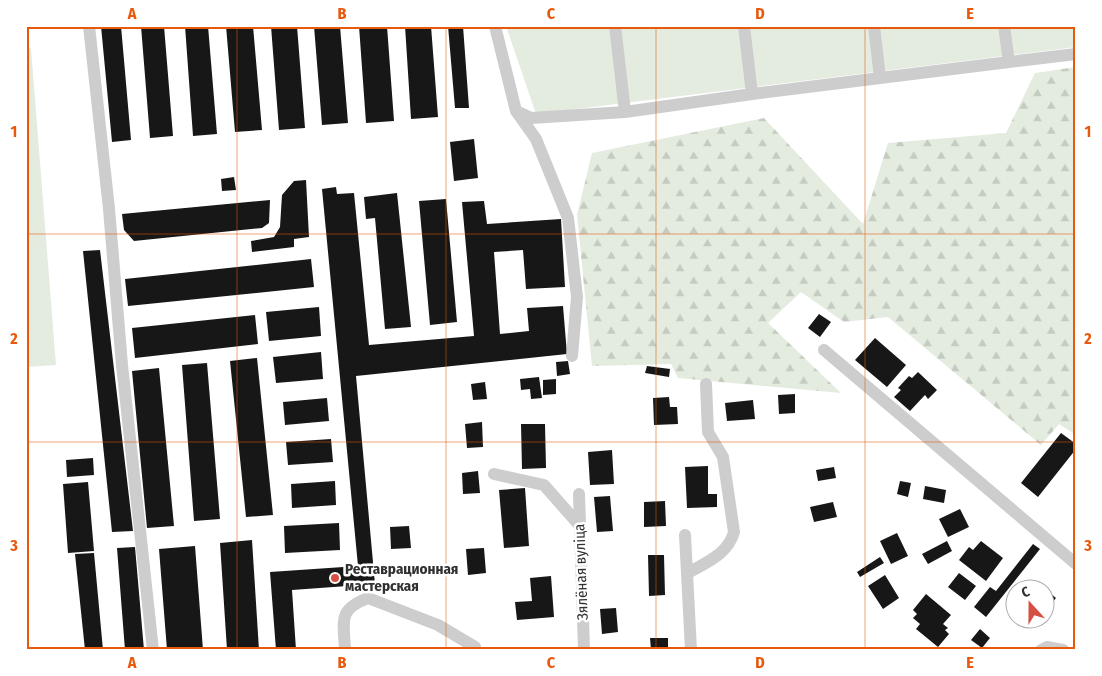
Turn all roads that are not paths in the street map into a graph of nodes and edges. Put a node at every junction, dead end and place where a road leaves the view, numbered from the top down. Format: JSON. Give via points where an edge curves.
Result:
{"nodes":[{"id":1,"x":88,"y":26,"type":"edge"},
{"id":2,"x":495,"y":26,"type":"edge"},
{"id":3,"x":615,"y":26,"type":"edge"},
{"id":4,"x":744,"y":26,"type":"edge"},
{"id":5,"x":874,"y":26,"type":"edge"},
{"id":6,"x":1004,"y":26,"type":"edge"},
{"id":7,"x":1076,"y":54,"type":"edge"},
{"id":8,"x":1009,"y":62,"type":"junction"},
{"id":9,"x":880,"y":78,"type":"junction"},
{"id":10,"x":752,"y":94,"type":"junction"},
{"id":11,"x":516,"y":111,"type":"junction"},
{"id":12,"x":625,"y":112,"type":"junction"},
{"id":13,"x":824,"y":350,"type":"dead end"},
{"id":14,"x":572,"y":356,"type":"dead end"},
{"id":15,"x":706,"y":384,"type":"dead end"},
{"id":16,"x":494,"y":474,"type":"dead end"},
{"id":17,"x":578,"y":494,"type":"dead end"},
{"id":18,"x":580,"y":526,"type":"junction"},
{"id":19,"x":686,"y":535,"type":"dead end"},
{"id":20,"x":1076,"y":564,"type":"edge"},
{"id":21,"x":688,"y":573,"type":"junction"},
{"id":22,"x":153,"y":650,"type":"edge"},
{"id":23,"x":345,"y":650,"type":"edge"},
{"id":24,"x":475,"y":650,"type":"edge"},
{"id":25,"x":584,"y":650,"type":"edge"},
{"id":26,"x":691,"y":650,"type":"edge"},
{"id":27,"x":1040,"y":650,"type":"edge"},
{"id":28,"x":1062,"y":650,"type":"edge"}],
"edges":[{"from":1,"to":22,"type":"street"},
{"from":2,"to":11,"type":"street"},
{"from":3,"to":12,"type":"street"},
{"from":4,"to":10,"type":"street"},
{"from":5,"to":9,"type":"street"},
{"from":6,"to":8,"type":"street"},
{"from":7,"to":8,"type":"street"},
{"from":8,"to":9,"type":"street"},
{"from":9,"to":10,"type":"street"},
{"from":10,"to":12,"type":"street"},
{"from":11,"to":12,"type":"street","via":[[532,118]]},
{"from":11,"to":14,"type":"street","via":[[536,139],[568,218],[577,297]]},
{"from":13,"to":20,"type":"street"},
{"from":15,"to":21,"type":"street","via":[[708,432],[722,457],[734,532],[731,543],[723,552]]},
{"from":16,"to":18,"type":"street","via":[[544,485]]},
{"from":17,"to":18,"type":"street","name":"Зялёная вуліца"},
{"from":18,"to":25,"type":"street","name":"Зялёная вуліца"},
{"from":19,"to":21,"type":"street"},
{"from":21,"to":26,"type":"street"},
{"from":23,"to":24,"type":"street","via":[[344,616],[353,604],[368,598],[438,625]]},
{"from":27,"to":28,"type":"street","via":[[1047,647]]}]}
